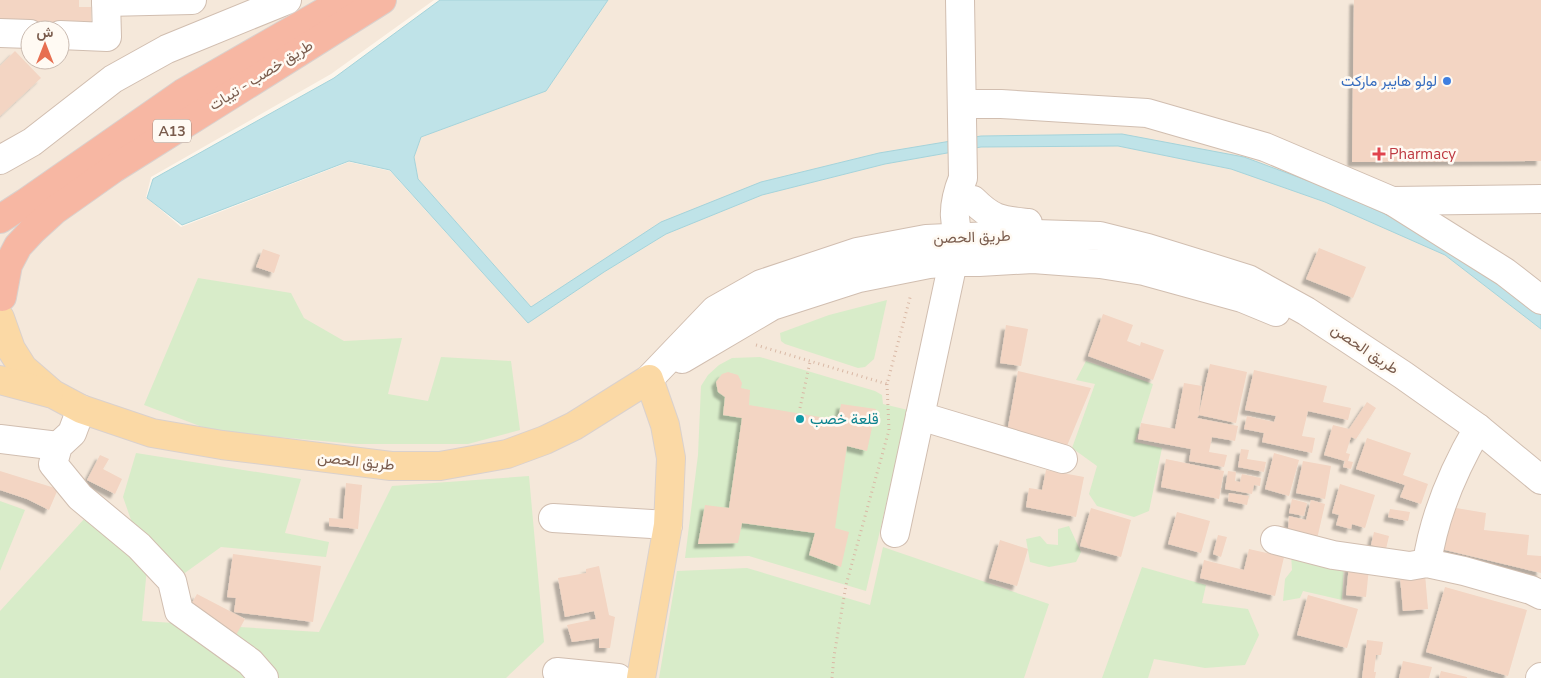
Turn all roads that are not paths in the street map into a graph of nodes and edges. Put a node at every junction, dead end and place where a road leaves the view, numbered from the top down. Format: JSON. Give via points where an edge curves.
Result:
{"nodes":[{"id":1,"x":192,"y":0,"type":"edge"},
{"id":2,"x":286,"y":0,"type":"edge"},
{"id":3,"x":345,"y":0,"type":"edge"},
{"id":4,"x":382,"y":0,"type":"edge"},
{"id":5,"x":960,"y":0,"type":"edge"},
{"id":6,"x":106,"y":1,"type":"edge"},
{"id":7,"x":0,"y":33,"type":"edge"},
{"id":8,"x":20,"y":34,"type":"edge"},
{"id":9,"x":70,"y":35,"type":"edge"},
{"id":10,"x":962,"y":114,"type":"junction"},
{"id":11,"x":0,"y":160,"type":"edge"},
{"id":12,"x":964,"y":183,"type":"junction"},
{"id":13,"x":1541,"y":199,"type":"edge"},
{"id":14,"x":1392,"y":202,"type":"junction"},
{"id":15,"x":0,"y":219,"type":"edge"},
{"id":16,"x":1100,"y":236,"type":"junction"},
{"id":17,"x":958,"y":251,"type":"junction"},
{"id":18,"x":761,"y":284,"type":"junction"},
{"id":19,"x":1541,"y":300,"type":"edge"},
{"id":20,"x":1,"y":306,"type":"edge"},
{"id":21,"x":1403,"y":375,"type":"junction"},
{"id":22,"x":649,"y":379,"type":"junction"},
{"id":23,"x":0,"y":380,"type":"edge"},
{"id":24,"x":53,"y":394,"type":"junction"},
{"id":25,"x":81,"y":409,"type":"junction"},
{"id":26,"x":920,"y":416,"type":"junction"},
{"id":27,"x":1478,"y":428,"type":"junction"},
{"id":28,"x":0,"y":439,"type":"edge"},
{"id":29,"x":58,"y":446,"type":"junction"},
{"id":30,"x":1063,"y":459,"type":"dead end"},
{"id":31,"x":1541,"y":480,"type":"edge"},
{"id":32,"x":553,"y":518,"type":"dead end"},
{"id":33,"x":668,"y":525,"type":"junction"},
{"id":34,"x":895,"y":532,"type":"dead end"},
{"id":35,"x":1275,"y":540,"type":"dead end"},
{"id":36,"x":1427,"y":563,"type":"junction"},
{"id":37,"x":1541,"y":595,"type":"edge"},
{"id":38,"x":557,"y":672,"type":"dead end"},
{"id":39,"x":264,"y":678,"type":"edge"},
{"id":40,"x":618,"y":678,"type":"edge"},
{"id":41,"x":641,"y":678,"type":"edge"}],
"edges":[{"from":1,"to":6,"type":"street"},
{"from":2,"to":11,"type":"street","via":[[167,49],[114,79],[32,142]]},
{"from":3,"to":15,"type":"highway","name":"طريق خصب - تيبات","number":"A13","via":[[183,94]]},
{"from":4,"to":20,"type":"highway","name":"طريق خصب - تيبات","number":"A13","via":[[129,159],[55,210],[18,246],[8,265]]},
{"from":5,"to":10,"type":"street"},
{"from":6,"to":9,"type":"street","via":[[107,37]]},
{"from":7,"to":8,"type":"street"},
{"from":10,"to":12,"type":"street"},
{"from":10,"to":14,"type":"street","via":[[1001,104],[1147,113],[1265,147]]},
{"from":12,"to":16,"type":"street","via":[[986,213],[1002,220],[1082,227]]},
{"from":12,"to":17,"type":"street","via":[[973,218]]},
{"from":12,"to":18,"type":"street","via":[[940,213],[914,231],[859,245]]},
{"from":13,"to":14,"type":"street"},
{"from":14,"to":19,"type":"street","via":[[1505,272]]},
{"from":16,"to":17,"type":"street","name":"طريق الحصن","via":[[1035,234]]},
{"from":16,"to":21,"type":"street","name":"طريق الحصن","via":[[1248,280],[1306,311]]},
{"from":17,"to":18,"type":"street","name":"طريق الحصن","via":[[926,238],[857,252]]},
{"from":17,"to":21,"type":"street","name":"طريق الحصن","via":[[1144,271],[1242,298],[1303,323]]},
{"from":17,"to":22,"type":"street","name":"طريق الحصن","via":[[772,306]]},
{"from":17,"to":26,"type":"street"},
{"from":18,"to":22,"type":"street","name":"طريق الحصن","via":[[715,310]]},
{"from":20,"to":24,"type":"main road","name":"طريق الحصن","via":[[11,349],[23,368]]},
{"from":21,"to":27,"type":"street"},
{"from":22,"to":25,"type":"main road","name":"طريق الحصن","via":[[546,440],[507,454],[440,466],[391,466],[222,446],[152,433]]},
{"from":22,"to":33,"type":"main road","via":[[671,458]]},
{"from":23,"to":24,"type":"main road","name":"طريق الحصن"},
{"from":24,"to":25,"type":"main road","name":"طريق الحصن"},
{"from":25,"to":29,"type":"street","via":[[72,433]]},
{"from":26,"to":30,"type":"street"},
{"from":26,"to":34,"type":"street"},
{"from":27,"to":31,"type":"street"},
{"from":27,"to":36,"type":"street","via":[[1463,453],[1443,503],[1430,538]]},
{"from":28,"to":29,"type":"street"},
{"from":29,"to":39,"type":"street","via":[[54,464],[80,497],[139,546],[172,580],[179,611],[250,662]]},
{"from":32,"to":33,"type":"street"},
{"from":33,"to":41,"type":"main road"},
{"from":35,"to":36,"type":"street","via":[[1333,555],[1410,566]]},
{"from":36,"to":37,"type":"street"},
{"from":38,"to":40,"type":"street"}]}
